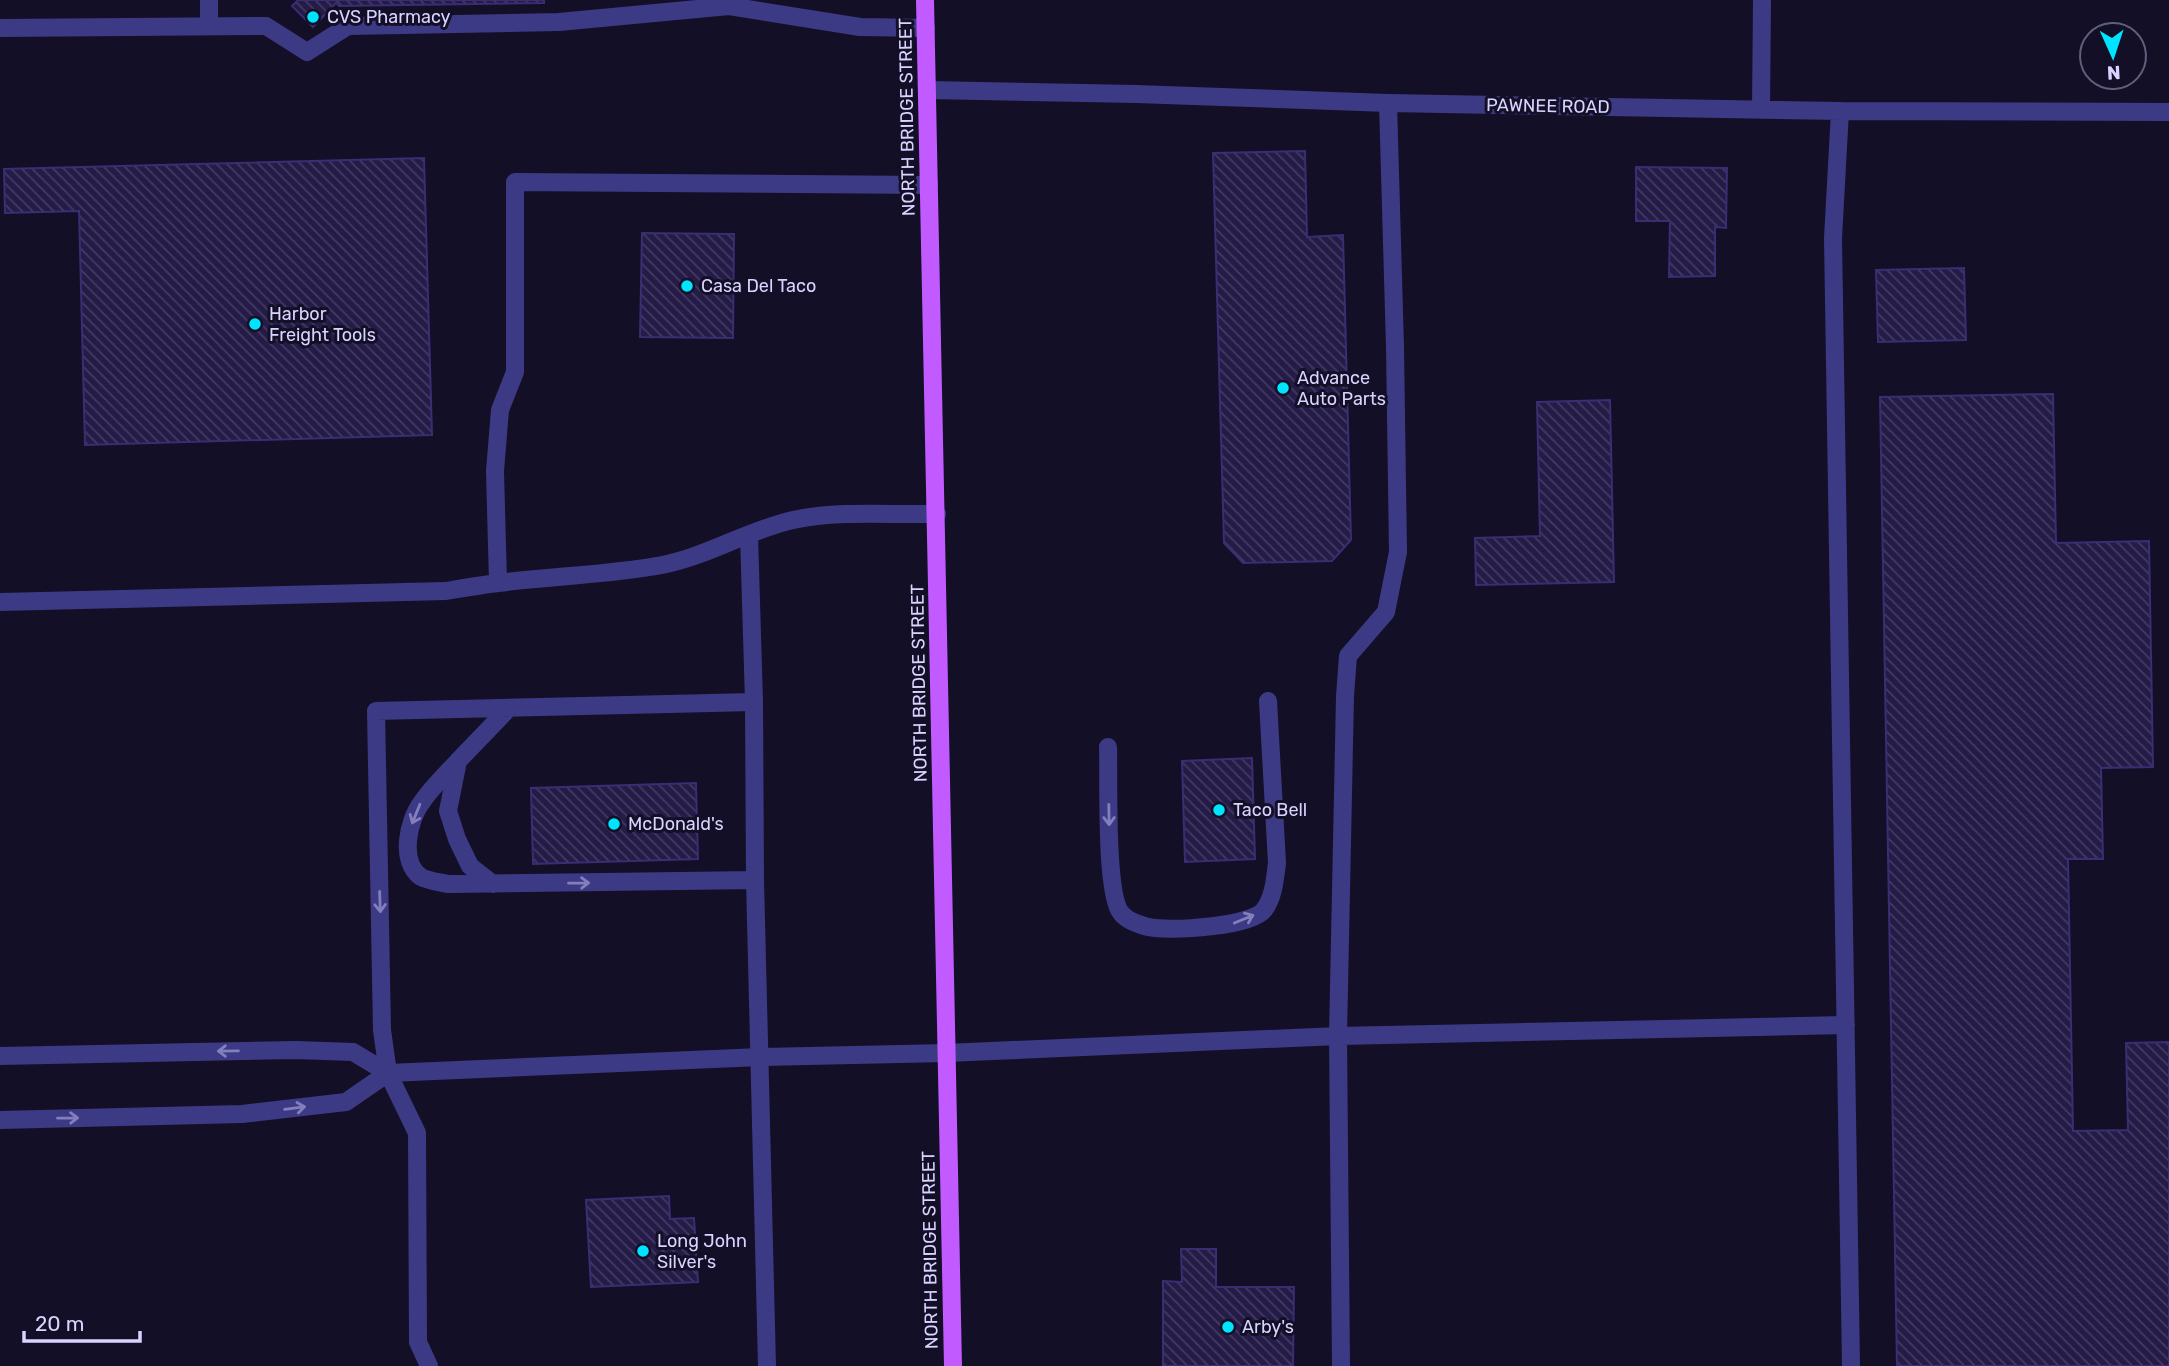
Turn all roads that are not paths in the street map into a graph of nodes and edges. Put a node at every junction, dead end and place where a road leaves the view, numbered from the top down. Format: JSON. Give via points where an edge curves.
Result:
{"nodes":[{"id":1,"x":209,"y":0,"type":"edge"},
{"id":2,"x":925,"y":0,"type":"edge"},
{"id":3,"x":1762,"y":0,"type":"edge"},
{"id":4,"x":209,"y":25,"type":"junction"},
{"id":5,"x":0,"y":28,"type":"edge"},
{"id":6,"x":926,"y":28,"type":"junction"},
{"id":7,"x":928,"y":90,"type":"junction"},
{"id":8,"x":1388,"y":103,"type":"junction"},
{"id":9,"x":1761,"y":110,"type":"junction"},
{"id":10,"x":1840,"y":111,"type":"junction"},
{"id":11,"x":2169,"y":112,"type":"edge"},
{"id":12,"x":929,"y":186,"type":"junction"},
{"id":13,"x":937,"y":514,"type":"junction"},
{"id":14,"x":749,"y":535,"type":"junction"},
{"id":15,"x":498,"y":583,"type":"junction"},
{"id":16,"x":0,"y":602,"type":"edge"},
{"id":17,"x":1268,"y":701,"type":"dead end"},
{"id":18,"x":754,"y":702,"type":"junction"},
{"id":19,"x":509,"y":708,"type":"junction"},
{"id":20,"x":1108,"y":747,"type":"dead end"},
{"id":21,"x":458,"y":761,"type":"junction"},
{"id":22,"x":755,"y":880,"type":"junction"},
{"id":23,"x":493,"y":884,"type":"junction"},
{"id":24,"x":1846,"y":1025,"type":"junction"},
{"id":25,"x":1338,"y":1036,"type":"junction"},
{"id":26,"x":947,"y":1053,"type":"junction"},
{"id":27,"x":0,"y":1056,"type":"edge"},
{"id":28,"x":761,"y":1057,"type":"junction"},
{"id":29,"x":388,"y":1073,"type":"junction"},
{"id":30,"x":0,"y":1120,"type":"edge"},
{"id":31,"x":429,"y":1366,"type":"edge"},
{"id":32,"x":767,"y":1366,"type":"edge"},
{"id":33,"x":953,"y":1366,"type":"edge"},
{"id":34,"x":1341,"y":1366,"type":"edge"},
{"id":35,"x":1851,"y":1366,"type":"edge"}],
"edges":[{"from":1,"to":4,"type":"street"},
{"from":2,"to":6,"type":"main road","name":"NORTH BRIDGE STREET"},
{"from":3,"to":9,"type":"street"},
{"from":4,"to":5,"type":"street"},
{"from":4,"to":6,"type":"street","via":[[266,26],[307,52],[348,26],[559,22],[729,6],[860,27]]},
{"from":6,"to":7,"type":"main road","name":"NORTH BRIDGE STREET"},
{"from":7,"to":8,"type":"street","name":"PAWNEE ROAD"},
{"from":7,"to":12,"type":"main road","name":"NORTH BRIDGE STREET"},
{"from":8,"to":9,"type":"street","name":"PAWNEE ROAD"},
{"from":8,"to":25,"type":"street","via":[[1398,552],[1386,612],[1348,656]]},
{"from":9,"to":10,"type":"street","name":"PAWNEE ROAD"},
{"from":10,"to":11,"type":"street","name":"PAWNEE ROAD"},
{"from":10,"to":24,"type":"street","via":[[1833,238]]},
{"from":12,"to":13,"type":"main road","name":"NORTH BRIDGE STREET"},
{"from":12,"to":15,"type":"street","via":[[514,182],[515,372],[500,410],[495,471]]},
{"from":13,"to":14,"type":"street","via":[[828,516],[793,520]]},
{"from":13,"to":26,"type":"main road","name":"NORTH BRIDGE STREET"},
{"from":14,"to":15,"type":"street","via":[[666,564]]},
{"from":14,"to":18,"type":"street"},
{"from":15,"to":16,"type":"street","via":[[446,591]]},
{"from":20,"to":17,"type":"street","one_way":true,"via":[[1110,872],[1121,913],[1154,928],[1246,920],[1263,911],[1277,863]]},
{"from":18,"to":19,"type":"street"},
{"from":18,"to":22,"type":"street"},
{"from":19,"to":21,"type":"street"},
{"from":19,"to":29,"type":"street","one_way":true,"via":[[376,712],[382,1030]]},
{"from":21,"to":23,"type":"street","via":[[448,811],[470,866]]},
{"from":21,"to":23,"type":"street","one_way":true,"via":[[420,803],[409,832],[411,867],[422,878],[448,884]]},
{"from":23,"to":22,"type":"street","one_way":true},
{"from":22,"to":28,"type":"street"},
{"from":24,"to":25,"type":"street"},
{"from":24,"to":35,"type":"street"},
{"from":25,"to":26,"type":"street"},
{"from":25,"to":34,"type":"street"},
{"from":26,"to":28,"type":"street"},
{"from":26,"to":33,"type":"main road","name":"NORTH BRIDGE STREET"},
{"from":29,"to":27,"type":"street","one_way":true,"via":[[354,1052],[342,1051]]},
{"from":28,"to":29,"type":"street"},
{"from":28,"to":32,"type":"street"},
{"from":30,"to":29,"type":"street","one_way":true,"via":[[242,1114],[346,1102]]},
{"from":29,"to":31,"type":"street","via":[[417,1133],[418,1342]]}]}
